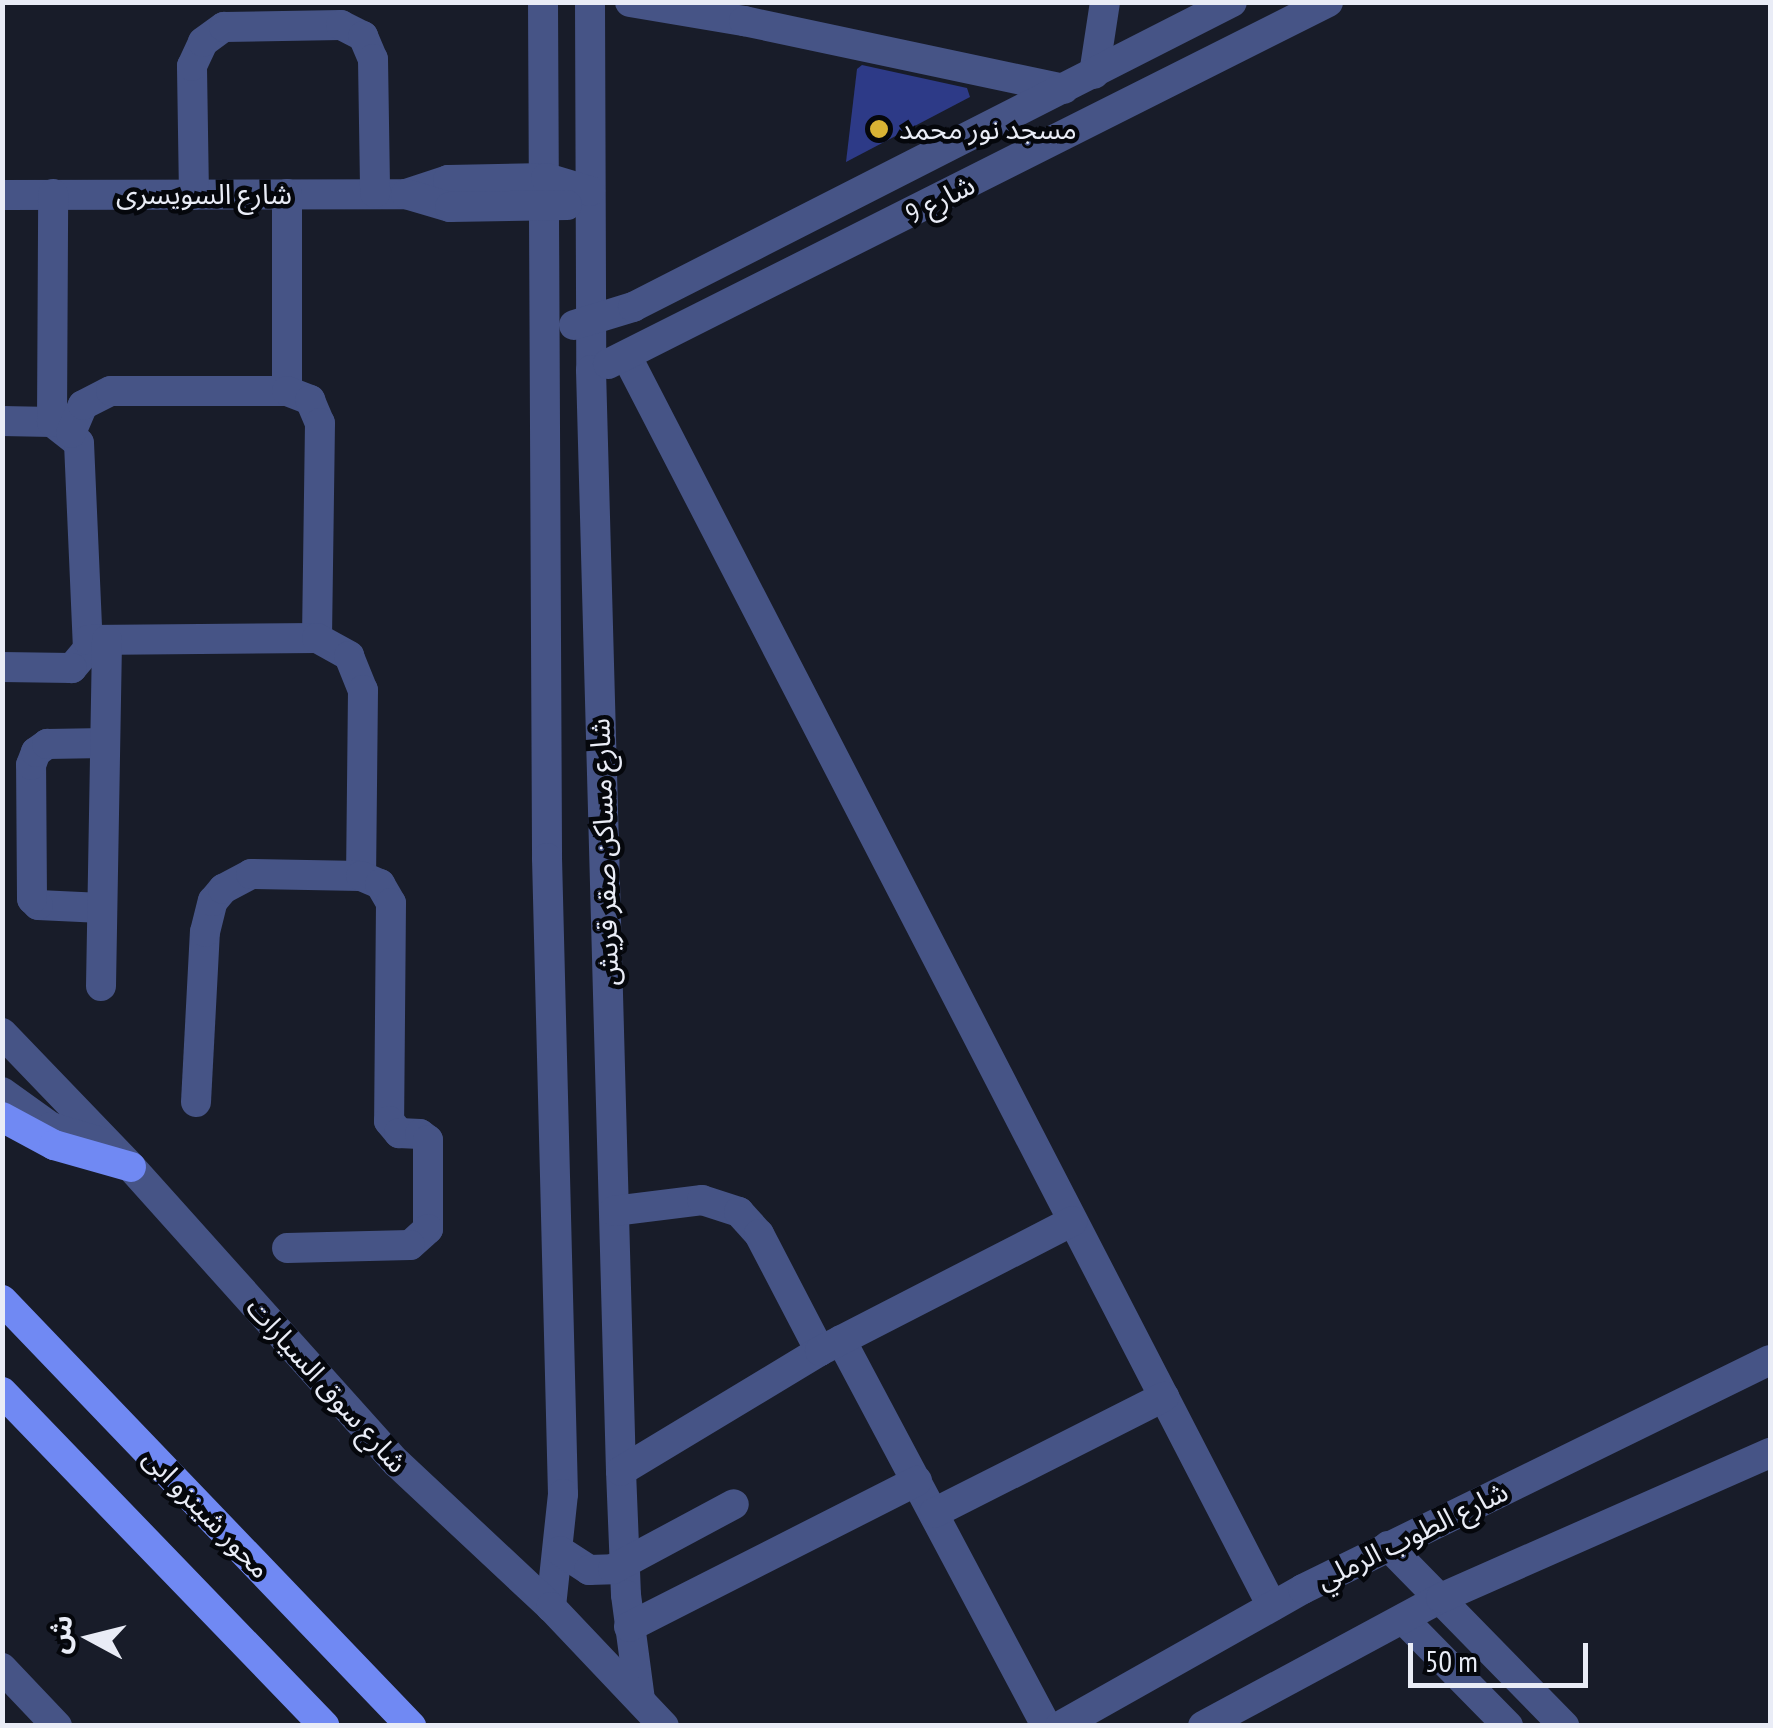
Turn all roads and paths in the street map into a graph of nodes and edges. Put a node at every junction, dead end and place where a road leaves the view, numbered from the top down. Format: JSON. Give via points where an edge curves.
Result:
{"nodes":[{"id":1,"x":543,"y":2,"type":"edge"},
{"id":2,"x":590,"y":2,"type":"edge"},
{"id":3,"x":630,"y":2,"type":"edge"},
{"id":4,"x":1105,"y":2,"type":"edge"},
{"id":5,"x":1232,"y":2,"type":"edge"},
{"id":6,"x":1328,"y":2,"type":"edge"},
{"id":7,"x":745,"y":12,"type":"edge"},
{"id":8,"x":258,"y":14,"type":"edge"},
{"id":9,"x":340,"y":14,"type":"edge"},
{"id":10,"x":1156,"y":42,"type":"junction"},
{"id":11,"x":1094,"y":74,"type":"junction"},
{"id":12,"x":1175,"y":80,"type":"junction"},
{"id":13,"x":1064,"y":89,"type":"junction"},
{"id":14,"x":590,"y":191,"type":"junction"},
{"id":15,"x":546,"y":193,"type":"junction"},
{"id":16,"x":52,"y":194,"type":"junction"},
{"id":17,"x":194,"y":194,"type":"junction"},
{"id":18,"x":287,"y":194,"type":"junction"},
{"id":19,"x":375,"y":194,"type":"junction"},
{"id":20,"x":2,"y":195,"type":"edge"},
{"id":21,"x":591,"y":322,"type":"junction"},
{"id":22,"x":547,"y":329,"type":"junction"},
{"id":23,"x":627,"y":356,"type":"junction"},
{"id":24,"x":591,"y":370,"type":"junction"},
{"id":25,"x":547,"y":380,"type":"junction"},
{"id":26,"x":287,"y":391,"type":"junction"},
{"id":27,"x":2,"y":421,"type":"edge"},
{"id":28,"x":62,"y":428,"type":"junction"},
{"id":29,"x":316,"y":638,"type":"junction"},
{"id":30,"x":98,"y":640,"type":"junction"},
{"id":31,"x":2,"y":668,"type":"edge"},
{"id":32,"x":106,"y":743,"type":"junction"},
{"id":33,"x":361,"y":876,"type":"junction"},
{"id":34,"x":102,"y":908,"type":"junction"},
{"id":35,"x":100,"y":986,"type":"dead end"},
{"id":36,"x":2,"y":1032,"type":"edge"},
{"id":37,"x":2,"y":1092,"type":"edge"},
{"id":38,"x":196,"y":1102,"type":"dead end"},
{"id":39,"x":2,"y":1117,"type":"edge"},
{"id":40,"x":110,"y":1144,"type":"junction"},
{"id":41,"x":130,"y":1167,"type":"junction"},
{"id":42,"x":614,"y":1211,"type":"junction"},
{"id":43,"x":1073,"y":1221,"type":"junction"},
{"id":44,"x":287,"y":1248,"type":"dead end"},
{"id":45,"x":2,"y":1300,"type":"edge"},
{"id":46,"x":830,"y":1346,"type":"junction"},
{"id":47,"x":1770,"y":1360,"type":"edge"},
{"id":48,"x":2,"y":1392,"type":"edge"},
{"id":49,"x":1164,"y":1396,"type":"junction"},
{"id":50,"x":1770,"y":1454,"type":"edge"},
{"id":51,"x":621,"y":1470,"type":"junction"},
{"id":52,"x":917,"y":1481,"type":"junction"},
{"id":53,"x":734,"y":1504,"type":"dead end"},
{"id":54,"x":934,"y":1514,"type":"junction"},
{"id":55,"x":1388,"y":1546,"type":"junction"},
{"id":56,"x":560,"y":1551,"type":"junction"},
{"id":57,"x":624,"y":1563,"type":"junction"},
{"id":58,"x":1441,"y":1598,"type":"junction"},
{"id":59,"x":1272,"y":1606,"type":"junction"},
{"id":60,"x":551,"y":1607,"type":"junction"},
{"id":61,"x":1403,"y":1619,"type":"junction"},
{"id":62,"x":629,"y":1627,"type":"junction"},
{"id":63,"x":2,"y":1668,"type":"edge"},
{"id":64,"x":640,"y":1700,"type":"junction"},
{"id":65,"x":57,"y":1726,"type":"edge"},
{"id":66,"x":324,"y":1726,"type":"edge"},
{"id":67,"x":410,"y":1726,"type":"edge"},
{"id":68,"x":664,"y":1726,"type":"edge"},
{"id":69,"x":1046,"y":1726,"type":"edge"},
{"id":70,"x":1060,"y":1726,"type":"edge"},
{"id":71,"x":1203,"y":1726,"type":"edge"},
{"id":72,"x":1508,"y":1726,"type":"edge"},
{"id":73,"x":1564,"y":1726,"type":"edge"}],
"edges":[{"from":1,"to":15,"type":"street","name":"شارع مساكن صقر قريش"},
{"from":2,"to":14,"type":"street","name":"شارع مساكن صقر قريش"},
{"from":3,"to":7,"type":"street"},
{"from":4,"to":11,"type":"street"},
{"from":5,"to":10,"type":"street","name":"شارع 9"},
{"from":6,"to":12,"type":"street","name":"شارع 9"},
{"from":7,"to":13,"type":"street"},
{"from":8,"to":9,"type":"street"},
{"from":8,"to":17,"type":"street","via":[[224,28],[196,54]]},
{"from":9,"to":19,"type":"street","via":[[363,36],[373,59]]},
{"from":10,"to":11,"type":"street","name":"شارع 9"},
{"from":10,"to":12,"type":"street"},
{"from":11,"to":13,"type":"street","name":"شارع 9"},
{"from":12,"to":23,"type":"street","name":"شارع 9"},
{"from":13,"to":21,"type":"street","name":"شارع 9","via":[[633,307]]},
{"from":14,"to":15,"type":"street","name":"شارع السويسرى"},
{"from":14,"to":21,"type":"street","name":"شارع مساكن صقر قريش"},
{"from":15,"to":19,"type":"street","name":"شارع السويسرى","via":[[448,180],[406,194]]},
{"from":15,"to":22,"type":"street","name":"شارع مساكن صقر قريش"},
{"from":16,"to":17,"type":"street","name":"شارع السويسرى"},
{"from":16,"to":20,"type":"street","name":"شارع السويسرى"},
{"from":16,"to":28,"type":"street"},
{"from":17,"to":18,"type":"street","name":"شارع السويسرى"},
{"from":18,"to":19,"type":"street","name":"شارع السويسرى"},
{"from":18,"to":26,"type":"street"},
{"from":21,"to":22,"type":"street","name":"شارع 9"},
{"from":21,"to":24,"type":"street","name":"شارع مساكن صقر قريش"},
{"from":22,"to":25,"type":"street","name":"شارع مساكن صقر قريش"},
{"from":23,"to":24,"type":"street","name":"شارع 9"},
{"from":23,"to":43,"type":"street"},
{"from":24,"to":25,"type":"street","name":"شارع 9"},
{"from":24,"to":42,"type":"street","name":"شارع مساكن صقر قريش"},
{"from":25,"to":56,"type":"street","name":"شارع مساكن صقر قريش","via":[[547,858]]},
{"from":26,"to":28,"type":"street","via":[[111,391],[84,405]]},
{"from":26,"to":29,"type":"street","via":[[310,400],[320,423]]},
{"from":27,"to":28,"type":"street"},
{"from":28,"to":30,"type":"street","via":[[82,454]]},
{"from":29,"to":30,"type":"street"},
{"from":29,"to":33,"type":"street","via":[[349,656],[363,690]]},
{"from":30,"to":31,"type":"street","via":[[72,668]]},
{"from":30,"to":32,"type":"street"},
{"from":32,"to":34,"type":"street"},
{"from":32,"to":34,"type":"street","via":[[48,744],[32,765],[32,900]]},
{"from":33,"to":38,"type":"street","via":[[251,874],[214,901],[205,932]]},
{"from":33,"to":44,"type":"street","via":[[380,884],[391,903],[389,1121],[398,1134],[428,1140],[428,1230],[410,1245]]},
{"from":34,"to":35,"type":"street"},
{"from":36,"to":40,"type":"street","name":"شارع سوق السيارات"},
{"from":37,"to":40,"type":"street","via":[[52,1126]]},
{"from":39,"to":41,"type":"main road","via":[[54,1145]]},
{"from":40,"to":41,"type":"street","name":"شارع سوق السيارات"},
{"from":41,"to":60,"type":"street","name":"شارع سوق السيارات","via":[[397,1463]]},
{"from":42,"to":46,"type":"street","via":[[702,1200],[739,1212]]},
{"from":42,"to":51,"type":"street","name":"شارع مساكن صقر قريش"},
{"from":43,"to":46,"type":"street"},
{"from":43,"to":49,"type":"street"},
{"from":45,"to":67,"type":"main road","name":"محور شينزو ابى"},
{"from":46,"to":51,"type":"street"},
{"from":46,"to":52,"type":"street"},
{"from":47,"to":55,"type":"street","name":"شارع الطوب الرملي"},
{"from":48,"to":66,"type":"main road"},
{"from":49,"to":54,"type":"street"},
{"from":49,"to":59,"type":"street"},
{"from":50,"to":58,"type":"street"},
{"from":51,"to":57,"type":"street","name":"شارع مساكن صقر قريش"},
{"from":52,"to":54,"type":"street"},
{"from":52,"to":62,"type":"street"},
{"from":53,"to":57,"type":"street"},
{"from":54,"to":69,"type":"street"},
{"from":55,"to":58,"type":"street"},
{"from":55,"to":59,"type":"street","name":"شارع الطوب الرملي"},
{"from":56,"to":57,"type":"street","via":[[589,1570]]},
{"from":56,"to":60,"type":"street","name":"شارع مساكن صقر قريش"},
{"from":57,"to":62,"type":"street","name":"شارع مساكن صقر قريش"},
{"from":58,"to":61,"type":"street"},
{"from":58,"to":73,"type":"street"},
{"from":59,"to":70,"type":"street","name":"شارع الطوب الرملي"},
{"from":60,"to":64,"type":"street","name":"شارع سوق السيارات"},
{"from":61,"to":71,"type":"street"},
{"from":61,"to":72,"type":"street"},
{"from":62,"to":64,"type":"street","name":"شارع مساكن صقر قريش"},
{"from":63,"to":65,"type":"street"},
{"from":64,"to":68,"type":"street","name":"شارع سوق السيارات"}]}
